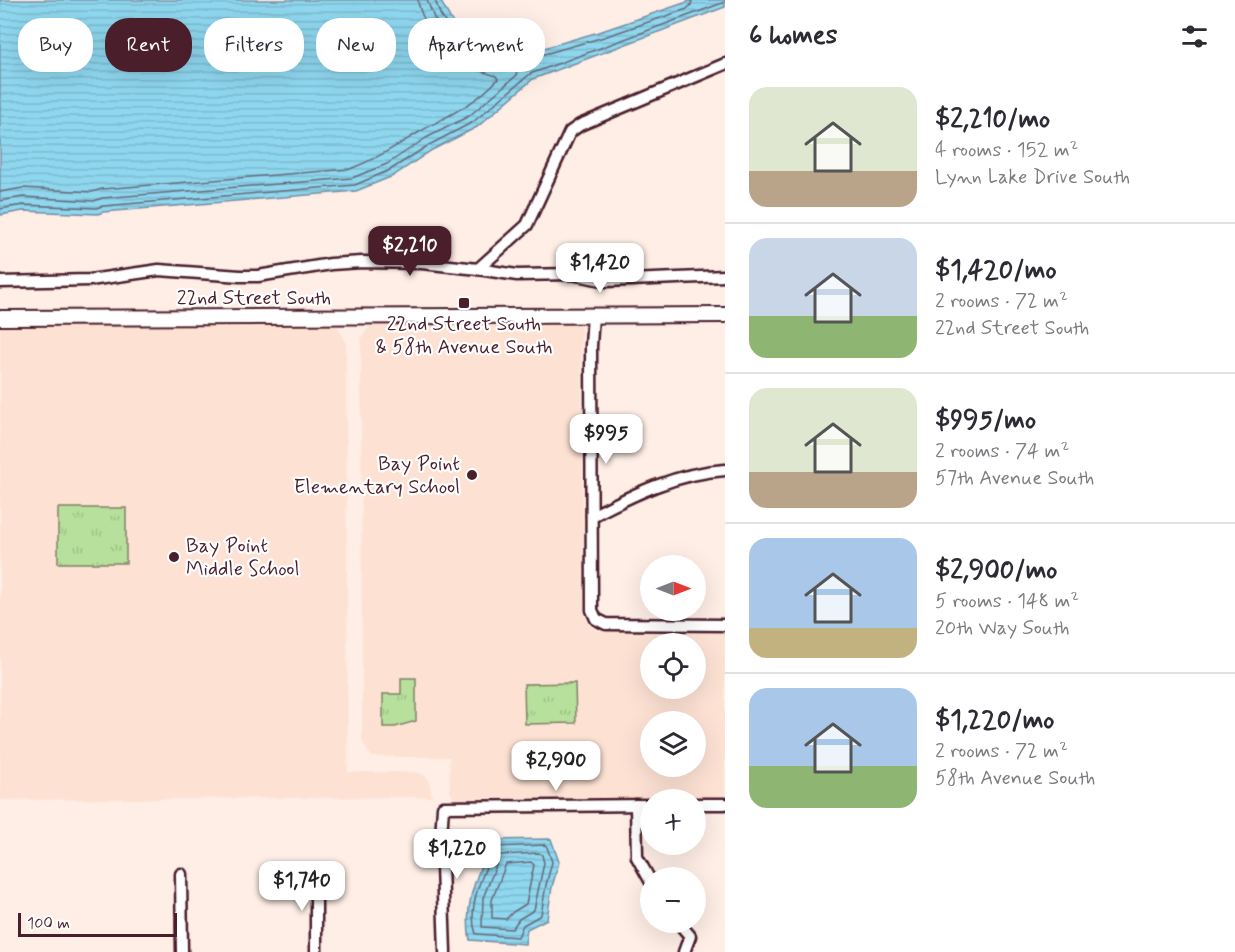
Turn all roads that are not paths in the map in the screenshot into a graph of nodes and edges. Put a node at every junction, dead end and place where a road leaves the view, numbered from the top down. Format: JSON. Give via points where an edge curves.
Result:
{"nodes":[{"id":1,"x":725,"y":64,"type":"edge"},
{"id":2,"x":478,"y":269,"type":"junction"},
{"id":3,"x":725,"y":276,"type":"edge"},
{"id":4,"x":0,"y":282,"type":"edge"},
{"id":5,"x":593,"y":315,"type":"junction"},
{"id":6,"x":725,"y":315,"type":"edge"},
{"id":7,"x":0,"y":318,"type":"edge"},
{"id":8,"x":725,"y":470,"type":"edge"},
{"id":9,"x":592,"y":516,"type":"junction"},
{"id":10,"x":725,"y":625,"type":"edge"},
{"id":11,"x":706,"y":804,"type":"edge"},
{"id":12,"x":725,"y":804,"type":"edge"},
{"id":13,"x":636,"y":805,"type":"junction"},
{"id":14,"x":640,"y":805,"type":"edge"},
{"id":15,"x":643,"y":867,"type":"edge"},
{"id":16,"x":316,"y":872,"type":"dead end"},
{"id":17,"x":181,"y":874,"type":"dead end"},
{"id":18,"x":687,"y":933,"type":"edge"},
{"id":19,"x":182,"y":952,"type":"edge"},
{"id":20,"x":316,"y":952,"type":"edge"},
{"id":21,"x":445,"y":952,"type":"edge"},
{"id":22,"x":684,"y":952,"type":"edge"}],
"edges":[{"from":1,"to":2,"type":"street","via":[[570,132],[527,225]]},
{"from":2,"to":3,"type":"street","via":[[517,275],[572,274],[606,281]]},
{"from":2,"to":4,"type":"street","via":[[362,262],[258,276],[159,270],[90,280]]},
{"from":5,"to":6,"type":"street","name":"22nd Street South"},
{"from":5,"to":7,"type":"street","name":"22nd Street South"},
{"from":5,"to":9,"type":"street"},
{"from":8,"to":9,"type":"street","via":[[661,483]]},
{"from":9,"to":10,"type":"street","via":[[592,610],[596,619],[606,624]]},
{"from":11,"to":12,"type":"street"},
{"from":13,"to":14,"type":"street"},
{"from":13,"to":15,"type":"street","via":[[637,857]]},
{"from":13,"to":21,"type":"street","via":[[443,807]]},
{"from":16,"to":20,"type":"street"},
{"from":17,"to":19,"type":"street"},
{"from":18,"to":22,"type":"street","via":[[690,936]]}]}
